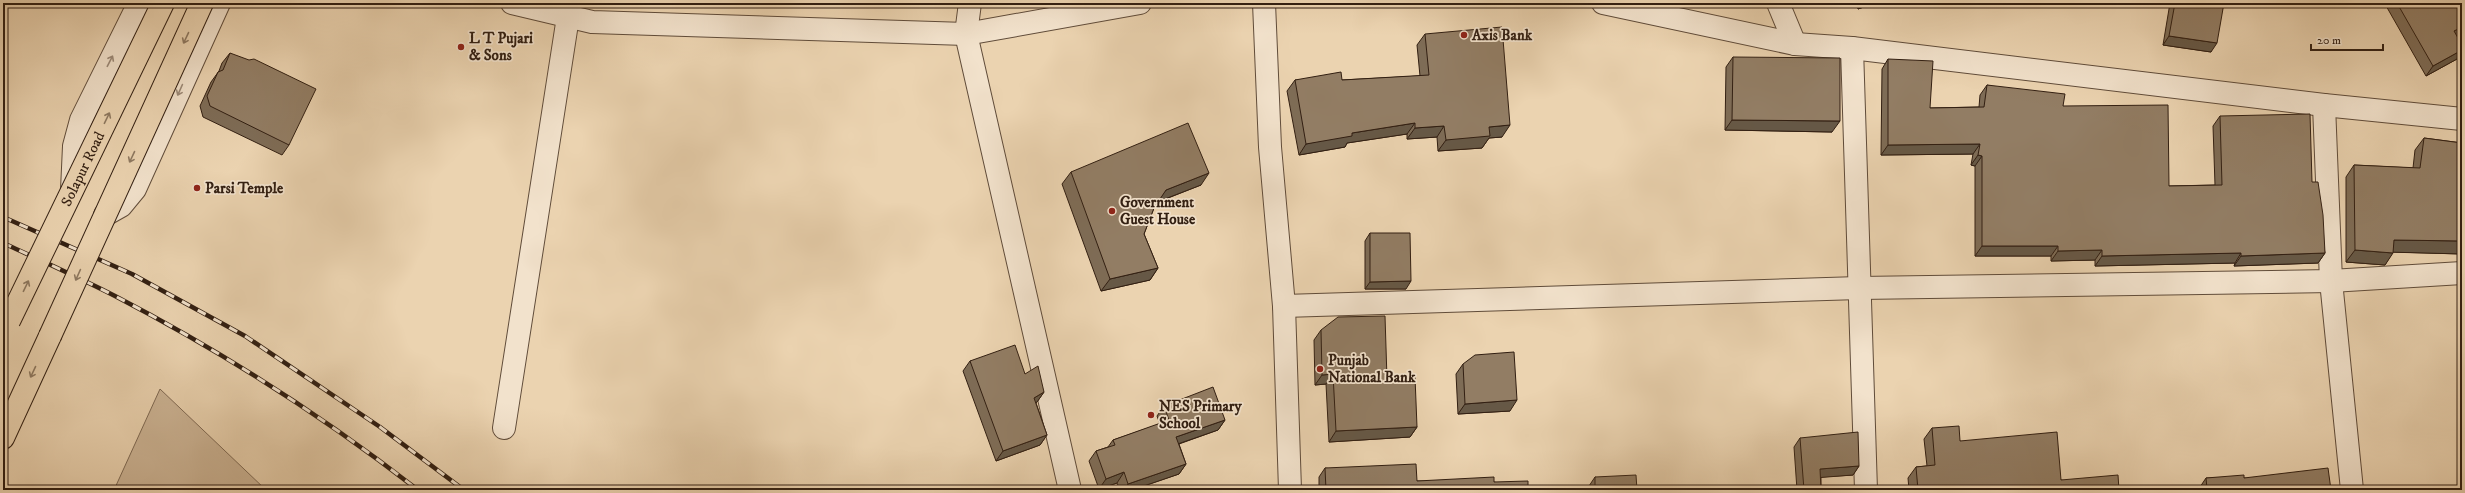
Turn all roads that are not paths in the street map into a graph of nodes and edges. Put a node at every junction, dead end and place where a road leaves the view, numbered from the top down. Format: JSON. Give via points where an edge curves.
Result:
{"nodes":[{"id":1,"x":139,"y":3,"type":"edge"},
{"id":2,"x":163,"y":3,"type":"edge"},
{"id":3,"x":202,"y":3,"type":"edge"},
{"id":4,"x":219,"y":3,"type":"edge"},
{"id":5,"x":512,"y":3,"type":"edge"},
{"id":6,"x":970,"y":3,"type":"edge"},
{"id":7,"x":1140,"y":3,"type":"edge"},
{"id":8,"x":1264,"y":3,"type":"edge"},
{"id":9,"x":1603,"y":3,"type":"edge"},
{"id":10,"x":1778,"y":3,"type":"edge"},
{"id":11,"x":594,"y":12,"type":"edge"},
{"id":12,"x":568,"y":17,"type":"junction"},
{"id":13,"x":966,"y":34,"type":"junction"},
{"id":14,"x":1795,"y":44,"type":"junction"},
{"id":15,"x":1852,"y":48,"type":"junction"},
{"id":16,"x":2324,"y":105,"type":"junction"},
{"id":17,"x":2462,"y":119,"type":"edge"},
{"id":18,"x":72,"y":190,"type":"junction"},
{"id":19,"x":105,"y":216,"type":"junction"},
{"id":20,"x":2462,"y":273,"type":"edge"},
{"id":21,"x":2331,"y":281,"type":"junction"},
{"id":22,"x":1859,"y":288,"type":"junction"},
{"id":23,"x":1284,"y":306,"type":"junction"},
{"id":24,"x":6,"y":327,"type":"edge"},
{"id":25,"x":504,"y":428,"type":"dead end"},
{"id":26,"x":3,"y":438,"type":"edge"},
{"id":27,"x":1070,"y":490,"type":"edge"},
{"id":28,"x":1290,"y":490,"type":"edge"},
{"id":29,"x":1866,"y":490,"type":"edge"},
{"id":30,"x":2352,"y":490,"type":"edge"}],
"edges":[{"from":18,"to":1,"type":"street","one_way":true,"via":[[74,146],[81,120]]},
{"from":18,"to":2,"type":"main road","name":"Solapur Road","one_way":true,"bridge":true},
{"from":3,"to":19,"type":"main road","one_way":true,"bridge":true},
{"from":4,"to":19,"type":"street","one_way":true,"via":[[135,189],[121,206]]},
{"from":5,"to":12,"type":"street"},
{"from":6,"to":13,"type":"street"},
{"from":7,"to":13,"type":"street"},
{"from":8,"to":23,"type":"street","via":[[1270,147]]},
{"from":9,"to":14,"type":"street"},
{"from":10,"to":14,"type":"street"},
{"from":11,"to":12,"type":"street"},
{"from":11,"to":13,"type":"street"},
{"from":12,"to":25,"type":"street"},
{"from":13,"to":27,"type":"street"},
{"from":14,"to":15,"type":"street"},
{"from":15,"to":16,"type":"street"},
{"from":15,"to":22,"type":"street"},
{"from":16,"to":17,"type":"street"},
{"from":16,"to":21,"type":"street"},
{"from":24,"to":18,"type":"main road","name":"Solapur Road","one_way":true,"bridge":true},
{"from":19,"to":26,"type":"main road","one_way":true,"bridge":true},
{"from":20,"to":21,"type":"street"},
{"from":21,"to":22,"type":"street"},
{"from":21,"to":30,"type":"street"},
{"from":22,"to":23,"type":"street"},
{"from":22,"to":29,"type":"street"},
{"from":23,"to":28,"type":"street"}]}
